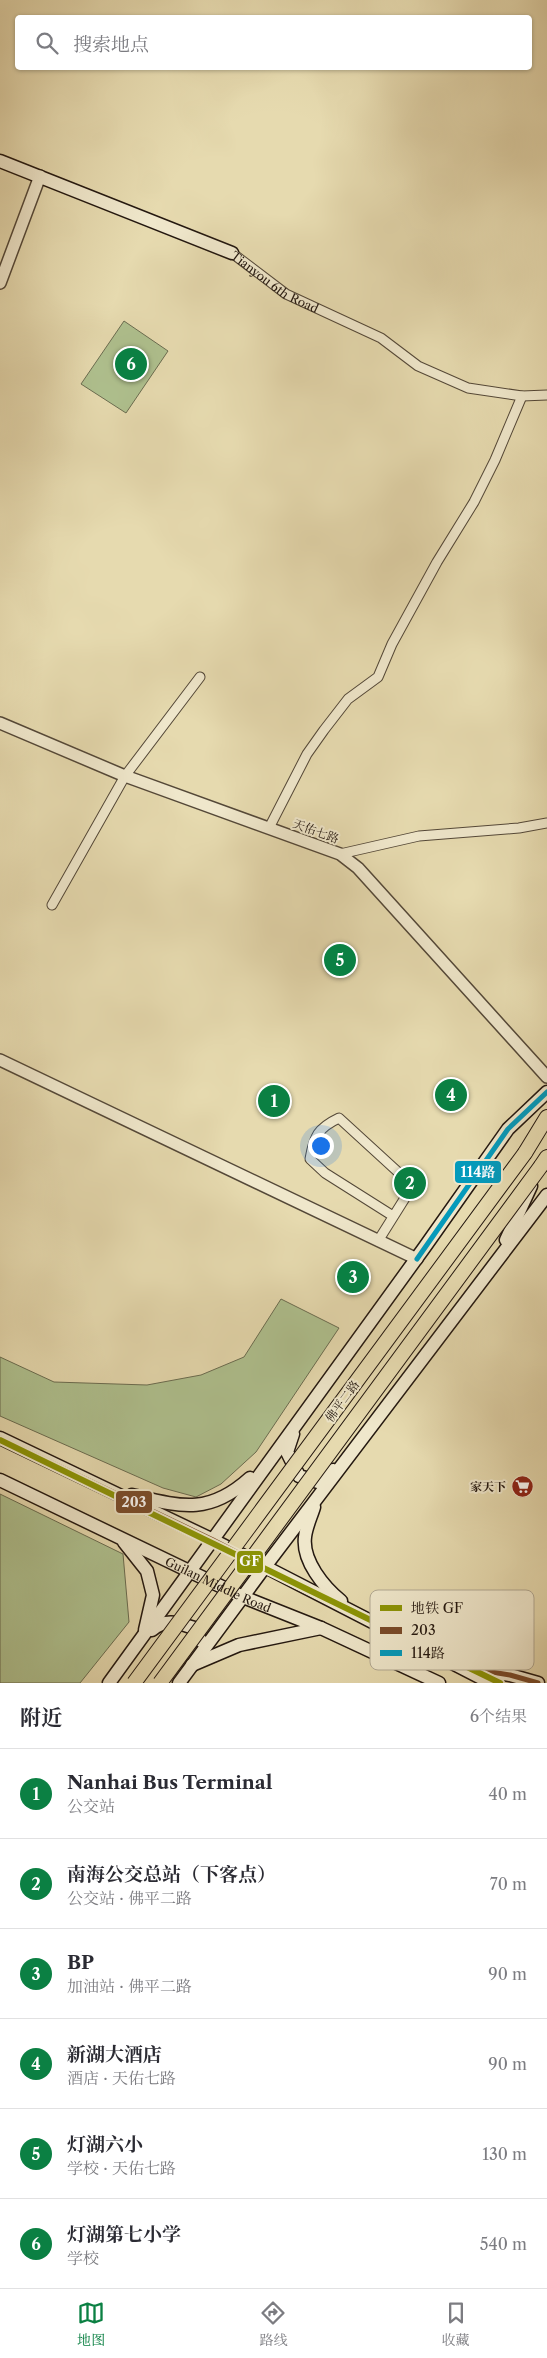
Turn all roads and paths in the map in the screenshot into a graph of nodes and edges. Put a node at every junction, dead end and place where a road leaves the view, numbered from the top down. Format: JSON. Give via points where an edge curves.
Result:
{"nodes":[{"id":1,"x":0,"y":161,"type":"edge"},
{"id":2,"x":40,"y":176,"type":"junction"},
{"id":3,"x":232,"y":253,"type":"joint"},
{"id":4,"x":0,"y":283,"type":"edge"},
{"id":5,"x":547,"y":395,"type":"edge"},
{"id":6,"x":522,"y":396,"type":"junction"},
{"id":7,"x":200,"y":677,"type":"dead end"},
{"id":8,"x":0,"y":723,"type":"edge"},
{"id":9,"x":125,"y":776,"type":"junction"},
{"id":10,"x":547,"y":823,"type":"edge"},
{"id":11,"x":268,"y":828,"type":"junction"},
{"id":12,"x":340,"y":854,"type":"junction"},
{"id":13,"x":52,"y":905,"type":"dead end"},
{"id":14,"x":0,"y":1060,"type":"edge"},
{"id":15,"x":547,"y":1077,"type":"edge"},
{"id":16,"x":547,"y":1092,"type":"edge"},
{"id":17,"x":547,"y":1117,"type":"edge"},
{"id":18,"x":544,"y":1161,"type":"edge"},
{"id":19,"x":547,"y":1195,"type":"edge"},
{"id":20,"x":393,"y":1216,"type":"junction"},
{"id":21,"x":378,"y":1241,"type":"junction"},
{"id":22,"x":417,"y":1259,"type":"junction"},
{"id":23,"x":497,"y":1261,"type":"junction"},
{"id":24,"x":298,"y":1422,"type":"junction"},
{"id":25,"x":0,"y":1438,"type":"edge"},
{"id":26,"x":269,"y":1461,"type":"junction"},
{"id":27,"x":345,"y":1461,"type":"junction"},
{"id":28,"x":0,"y":1480,"type":"edge"},
{"id":29,"x":108,"y":1489,"type":"junction"},
{"id":30,"x":316,"y":1499,"type":"junction"},
{"id":31,"x":123,"y":1540,"type":"junction"},
{"id":32,"x":213,"y":1540,"type":"junction"},
{"id":33,"x":264,"y":1568,"type":"junction"},
{"id":34,"x":190,"y":1571,"type":"junction"},
{"id":35,"x":243,"y":1597,"type":"junction"},
{"id":36,"x":354,"y":1612,"type":"junction"},
{"id":37,"x":370,"y":1621,"type":"edge"},
{"id":38,"x":321,"y":1628,"type":"junction"},
{"id":39,"x":144,"y":1638,"type":"junction"},
{"id":40,"x":370,"y":1651,"type":"edge"},
{"id":41,"x":192,"y":1665,"type":"junction"},
{"id":42,"x":403,"y":1670,"type":"edge"},
{"id":43,"x":411,"y":1670,"type":"edge"},
{"id":44,"x":463,"y":1670,"type":"edge"},
{"id":45,"x":479,"y":1670,"type":"edge"},
{"id":46,"x":110,"y":1683,"type":"edge"},
{"id":47,"x":134,"y":1683,"type":"edge"},
{"id":48,"x":160,"y":1683,"type":"edge"},
{"id":49,"x":179,"y":1683,"type":"edge"},
{"id":50,"x":419,"y":1683,"type":"edge"},
{"id":51,"x":439,"y":1683,"type":"edge"},
{"id":52,"x":491,"y":1683,"type":"edge"},
{"id":53,"x":538,"y":1683,"type":"edge"}],
"edges":[{"from":1,"to":2,"type":"main road","name":"Tianyou 6th Road"},
{"from":2,"to":3,"type":"main road","name":"Tianyou 6th Road"},
{"from":2,"to":4,"type":"street"},
{"from":3,"to":6,"type":"street","name":"Tianyou 6th Road","via":[[286,294],[381,338],[418,366],[468,388]]},
{"from":5,"to":6,"type":"street","name":"Tianyou 6th Road"},
{"from":6,"to":11,"type":"street","via":[[487,477],[396,636],[378,677],[348,699],[324,730],[307,754]]},
{"from":7,"to":9,"type":"street"},
{"from":8,"to":9,"type":"street","name":"天佑七路"},
{"from":9,"to":11,"type":"street","name":"天佑七路"},
{"from":9,"to":13,"type":"street"},
{"from":10,"to":12,"type":"street","via":[[419,836]]},
{"from":11,"to":12,"type":"street","name":"天佑七路"},
{"from":12,"to":15,"type":"street","name":"天佑七路","via":[[358,868]]},
{"from":14,"to":21,"type":"street"},
{"from":16,"to":22,"type":"main road","via":[[508,1129]]},
{"from":17,"to":47,"type":"main road","name":"佛平二路","bridge":true},
{"from":18,"to":23,"type":"main road"},
{"from":18,"to":48,"type":"main road","name":"佛平二路","bridge":true},
{"from":19,"to":23,"type":"main road"},
{"from":20,"to":20,"type":"street","via":[[410,1190],[410,1182],[339,1118],[324,1125],[312,1143],[310,1160]]},
{"from":20,"to":21,"type":"street"},
{"from":21,"to":22,"type":"street"},
{"from":22,"to":24,"type":"main road"},
{"from":23,"to":27,"type":"main road"},
{"from":24,"to":26,"type":"main road"},
{"from":24,"to":27,"type":"main road","via":[[287,1452],[299,1476],[318,1482]]},
{"from":25,"to":29,"type":"main road"},
{"from":26,"to":29,"type":"main road","via":[[235,1492],[216,1501],[179,1506]]},
{"from":26,"to":32,"type":"main road"},
{"from":27,"to":30,"type":"main road"},
{"from":28,"to":31,"type":"main road","name":"Guilan Middle Road"},
{"from":29,"to":32,"type":"main road"},
{"from":30,"to":33,"type":"main road"},
{"from":30,"to":36,"type":"main road","via":[[304,1539],[310,1564],[330,1592]]},
{"from":31,"to":34,"type":"main road","name":"Guilan Middle Road"},
{"from":31,"to":39,"type":"main road","via":[[147,1571],[153,1595]]},
{"from":32,"to":33,"type":"main road"},
{"from":32,"to":34,"type":"main road"},
{"from":33,"to":35,"type":"main road"},
{"from":33,"to":36,"type":"main road"},
{"from":34,"to":35,"type":"main road","name":"Guilan Middle Road"},
{"from":34,"to":39,"type":"main road"},
{"from":35,"to":38,"type":"main road","name":"Guilan Middle Road"},
{"from":35,"to":41,"type":"main road"},
{"from":36,"to":37,"type":"main road"},
{"from":38,"to":40,"type":"main road","name":"Guilan Middle Road"},
{"from":38,"to":41,"type":"main road","via":[[240,1645]]},
{"from":39,"to":41,"type":"main road","via":[[160,1624],[172,1621],[194,1628],[203,1644]]},
{"from":39,"to":46,"type":"main road"},
{"from":41,"to":49,"type":"main road"},
{"from":42,"to":50,"type":"main road"},
{"from":43,"to":51,"type":"main road","name":"Guilan Middle Road"},
{"from":44,"to":52,"type":"main road"},
{"from":45,"to":53,"type":"main road"}]}
